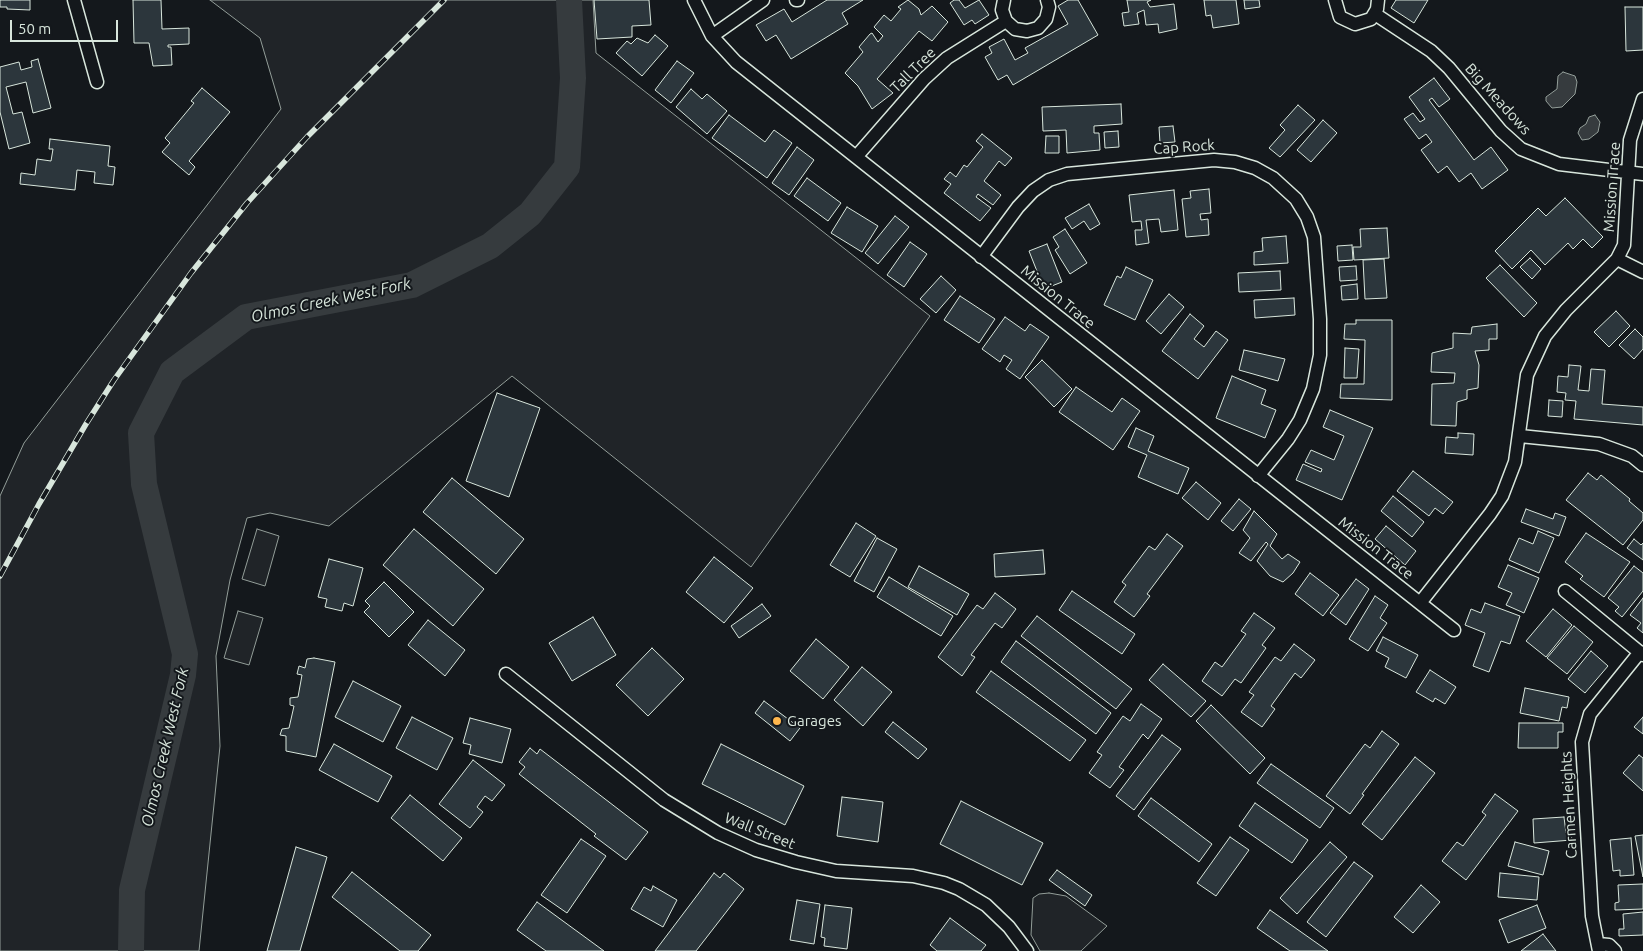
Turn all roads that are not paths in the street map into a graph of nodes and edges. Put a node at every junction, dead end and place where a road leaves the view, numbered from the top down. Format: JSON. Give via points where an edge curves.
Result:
{"nodes":[{"id":1,"x":74,"y":0,"type":"edge"},
{"id":2,"x":694,"y":0,"type":"edge"},
{"id":3,"x":763,"y":0,"type":"edge"},
{"id":4,"x":1004,"y":0,"type":"edge"},
{"id":5,"x":1047,"y":0,"type":"edge"},
{"id":6,"x":1335,"y":0,"type":"edge"},
{"id":7,"x":1378,"y":0,"type":"edge"},
{"id":8,"x":1375,"y":14,"type":"junction"},
{"id":9,"x":1006,"y":21,"type":"junction"},
{"id":10,"x":712,"y":36,"type":"junction"},
{"id":11,"x":97,"y":82,"type":"dead end"},
{"id":12,"x":1643,"y":99,"type":"edge"},
{"id":13,"x":856,"y":157,"type":"junction"},
{"id":14,"x":1627,"y":172,"type":"junction"},
{"id":15,"x":1643,"y":174,"type":"edge"},
{"id":16,"x":981,"y":257,"type":"junction"},
{"id":17,"x":1617,"y":259,"type":"junction"},
{"id":18,"x":1643,"y":272,"type":"edge"},
{"id":19,"x":1520,"y":436,"type":"junction"},
{"id":20,"x":1643,"y":466,"type":"edge"},
{"id":21,"x":1258,"y":476,"type":"junction"},
{"id":22,"x":1565,"y":591,"type":"dead end"},
{"id":23,"x":1420,"y":603,"type":"junction"},
{"id":24,"x":1454,"y":630,"type":"dead end"},
{"id":25,"x":1641,"y":653,"type":"edge"},
{"id":26,"x":506,"y":674,"type":"dead end"},
{"id":27,"x":1599,"y":947,"type":"edge"},
{"id":28,"x":1027,"y":951,"type":"edge"},
{"id":29,"x":1615,"y":951,"type":"edge"}],
"edges":[{"from":1,"to":11,"type":"street"},
{"from":2,"to":10,"type":"street","name":"Mission Trace"},
{"from":3,"to":10,"type":"street"},
{"from":4,"to":9,"type":"street","via":[[1002,10]]},
{"from":5,"to":9,"type":"street","via":[[1048,13],[1038,28],[1021,31]]},
{"from":6,"to":8,"type":"street","via":[[1340,17],[1350,23],[1361,24]]},
{"from":7,"to":8,"type":"street"},
{"from":8,"to":14,"type":"street","name":"Big Meadows","via":[[1431,51],[1521,149],[1559,164]]},
{"from":9,"to":13,"type":"street","name":"Tall Tree","via":[[924,80]]},
{"from":10,"to":13,"type":"street","name":"Mission Trace","via":[[736,62]]},
{"from":12,"to":14,"type":"street","name":"Mission Trace","via":[[1630,140]]},
{"from":13,"to":16,"type":"street","name":"Mission Trace"},
{"from":14,"to":15,"type":"street","name":"Big Meadows"},
{"from":14,"to":17,"type":"street","name":"Mission Trace","via":[[1627,225],[1624,245]]},
{"from":16,"to":21,"type":"street","name":"Mission Trace"},
{"from":16,"to":21,"type":"street","name":"Cap Rock","via":[[1034,191],[1049,180],[1067,174],[1214,160],[1235,162],[1273,178],[1296,199],[1314,237],[1320,355],[1313,389],[1300,420]]},
{"from":17,"to":18,"type":"street"},
{"from":17,"to":19,"type":"street","name":"Mission Trace","via":[[1566,310],[1533,358],[1523,396]]},
{"from":19,"to":20,"type":"street","via":[[1599,444],[1632,456]]},
{"from":19,"to":23,"type":"street","name":"Mission Trace","via":[[1515,462],[1502,496]]},
{"from":21,"to":23,"type":"street","name":"Mission Trace"},
{"from":22,"to":25,"type":"street"},
{"from":23,"to":24,"type":"street","name":"Mission Trace"},
{"from":25,"to":27,"type":"street","name":"Carmen Heights","via":[[1590,714],[1582,742],[1592,916]]},
{"from":26,"to":28,"type":"street","name":"Wall Street","via":[[664,800],[718,833],[756,850],[836,871],[913,876],[944,883],[986,905],[1009,927]]},
{"from":27,"to":29,"type":"street","name":"Carmen Heights","via":[[1609,945]]}]}
